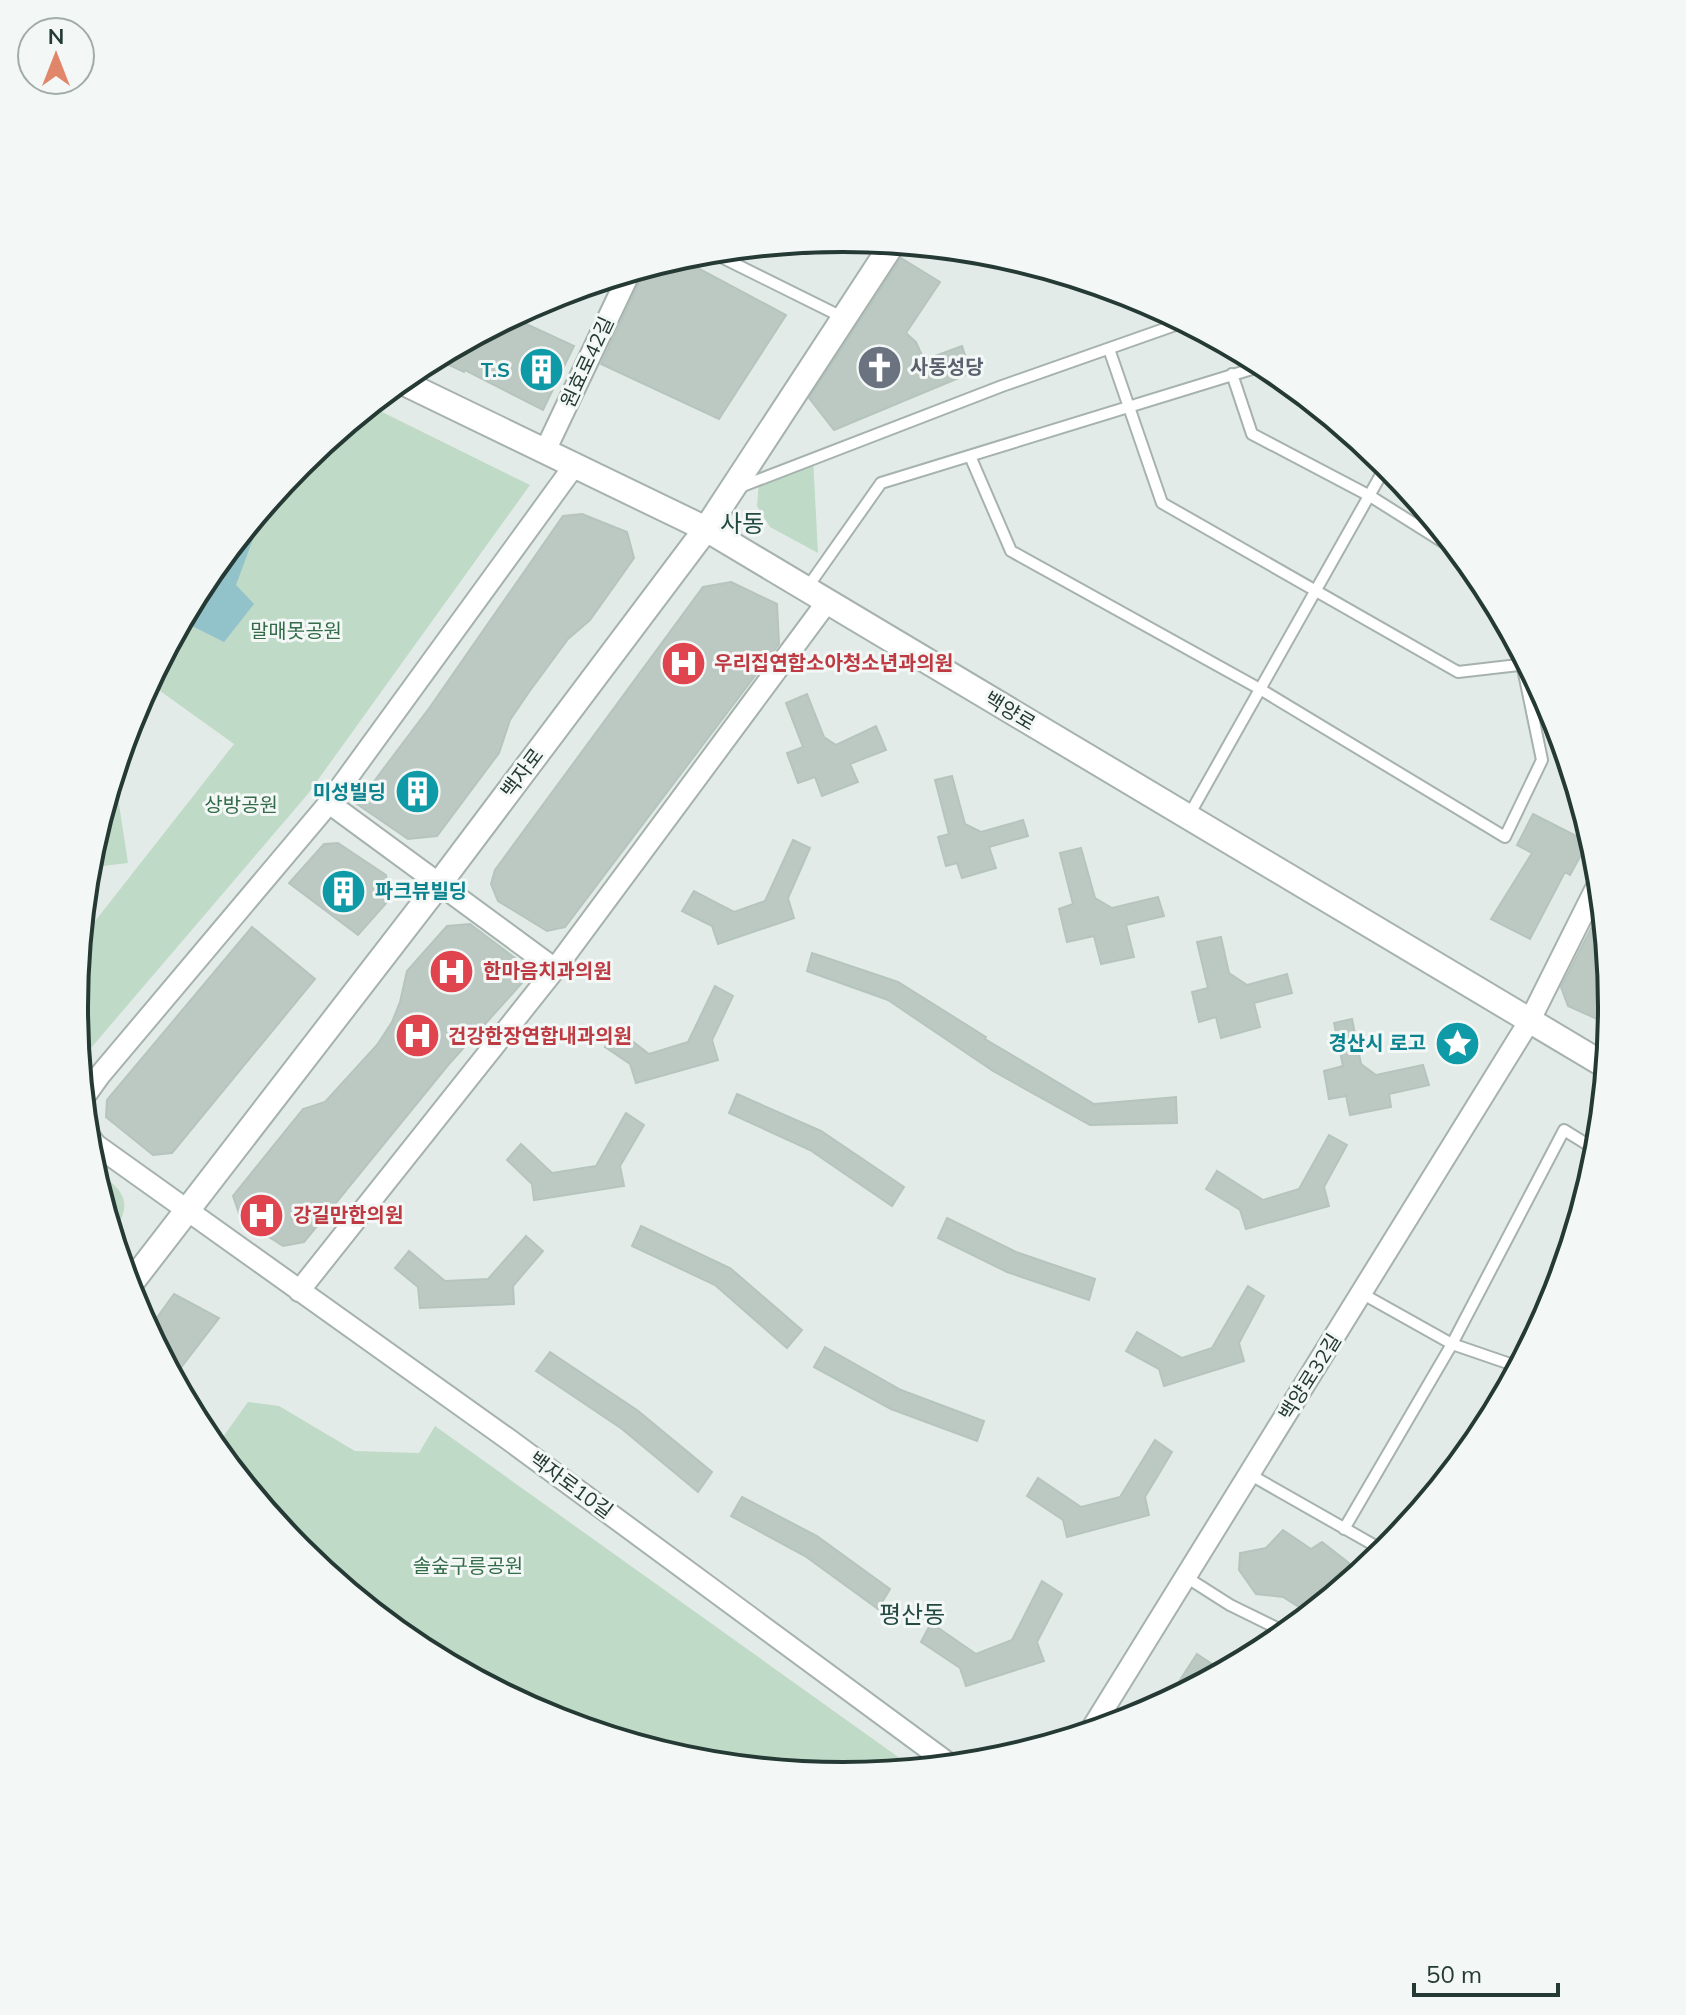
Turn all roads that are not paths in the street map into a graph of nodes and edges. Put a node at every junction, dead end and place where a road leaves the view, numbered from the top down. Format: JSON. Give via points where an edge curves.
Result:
{"nodes":[{"id":1,"x":886,"y":254,"type":"edge"},
{"id":2,"x":730,"y":261,"type":"edge"},
{"id":3,"x":617,"y":288,"type":"edge"},
{"id":4,"x":844,"y":318,"type":"junction"},
{"id":5,"x":1170,"y":327,"type":"edge"},
{"id":6,"x":1109,"y":349,"type":"junction"},
{"id":7,"x":1246,"y":370,"type":"edge"},
{"id":8,"x":1232,"y":374,"type":"junction"},
{"id":9,"x":413,"y":387,"type":"edge"},
{"id":10,"x":1128,"y":406,"type":"junction"},
{"id":11,"x":545,"y":451,"type":"junction"},
{"id":12,"x":970,"y":456,"type":"junction"},
{"id":13,"x":574,"y":466,"type":"junction"},
{"id":14,"x":1380,"y":477,"type":"edge"},
{"id":15,"x":732,"y":489,"type":"junction"},
{"id":16,"x":1370,"y":496,"type":"junction"},
{"id":17,"x":706,"y":529,"type":"junction"},
{"id":18,"x":1431,"y":534,"type":"edge"},
{"id":19,"x":1316,"y":590,"type":"junction"},
{"id":20,"x":817,"y":596,"type":"junction"},
{"id":21,"x":1516,"y":666,"type":"edge"},
{"id":22,"x":1260,"y":689,"type":"junction"},
{"id":23,"x":1531,"y":697,"type":"edge"},
{"id":24,"x":329,"y":803,"type":"junction"},
{"id":25,"x":1188,"y":817,"type":"junction"},
{"id":26,"x":439,"y":884,"type":"junction"},
{"id":27,"x":1590,"y":899,"type":"edge"},
{"id":28,"x":555,"y":969,"type":"junction"},
{"id":29,"x":1530,"y":1020,"type":"junction"},
{"id":30,"x":1596,"y":1060,"type":"edge"},
{"id":31,"x":92,"y":1086,"type":"edge"},
{"id":32,"x":1585,"y":1143,"type":"edge"},
{"id":33,"x":102,"y":1149,"type":"edge"},
{"id":34,"x":185,"y":1210,"type":"junction"},
{"id":35,"x":137,"y":1275,"type":"edge"},
{"id":36,"x":299,"y":1291,"type":"junction"},
{"id":37,"x":1361,"y":1293,"type":"junction"},
{"id":38,"x":1452,"y":1344,"type":"junction"},
{"id":39,"x":1508,"y":1363,"type":"edge"},
{"id":40,"x":1249,"y":1474,"type":"junction"},
{"id":41,"x":1344,"y":1529,"type":"junction"},
{"id":42,"x":1373,"y":1545,"type":"edge"},
{"id":43,"x":1186,"y":1577,"type":"junction"},
{"id":44,"x":1274,"y":1627,"type":"edge"},
{"id":45,"x":1099,"y":1717,"type":"edge"},
{"id":46,"x":939,"y":1756,"type":"edge"}],
"edges":[{"from":1,"to":4,"type":"street","name":"백자로"},
{"from":2,"to":4,"type":"lane"},
{"from":3,"to":11,"type":"street","name":"원효로42길"},
{"from":4,"to":15,"type":"street","name":"백자로"},
{"from":5,"to":6,"type":"lane"},
{"from":6,"to":10,"type":"lane"},
{"from":6,"to":15,"type":"lane"},
{"from":7,"to":8,"type":"lane"},
{"from":8,"to":10,"type":"lane"},
{"from":8,"to":16,"type":"lane","via":[[1252,434]]},
{"from":9,"to":11,"type":"street","name":"백양로"},
{"from":10,"to":12,"type":"lane"},
{"from":10,"to":19,"type":"lane","via":[[1162,503]]},
{"from":11,"to":13,"type":"street","name":"백양로"},
{"from":12,"to":20,"type":"lane","via":[[881,483]]},
{"from":12,"to":22,"type":"lane","via":[[1011,551]]},
{"from":13,"to":17,"type":"street","name":"백양로"},
{"from":13,"to":24,"type":"street"},
{"from":14,"to":16,"type":"lane"},
{"from":15,"to":17,"type":"street","name":"백자로"},
{"from":16,"to":18,"type":"lane"},
{"from":16,"to":19,"type":"lane"},
{"from":17,"to":20,"type":"street","name":"백양로"},
{"from":17,"to":26,"type":"street","name":"백자로"},
{"from":19,"to":21,"type":"lane","via":[[1458,672]]},
{"from":19,"to":22,"type":"lane"},
{"from":20,"to":25,"type":"street","name":"백양로"},
{"from":20,"to":28,"type":"street"},
{"from":22,"to":23,"type":"lane","via":[[1505,837],[1542,760]]},
{"from":22,"to":25,"type":"lane"},
{"from":24,"to":26,"type":"street"},
{"from":24,"to":31,"type":"street"},
{"from":25,"to":29,"type":"street","name":"백양로"},
{"from":26,"to":28,"type":"street"},
{"from":26,"to":34,"type":"street","name":"백자로"},
{"from":27,"to":29,"type":"street","name":"백양로32길"},
{"from":28,"to":36,"type":"street"},
{"from":29,"to":30,"type":"street","name":"백양로"},
{"from":29,"to":37,"type":"street","name":"백양로32길"},
{"from":32,"to":38,"type":"lane","via":[[1564,1130]]},
{"from":33,"to":34,"type":"street","name":"백자로10길"},
{"from":34,"to":35,"type":"street","name":"백자로"},
{"from":34,"to":36,"type":"street","name":"백자로10길"},
{"from":36,"to":46,"type":"street","name":"백자로10길"},
{"from":37,"to":38,"type":"lane"},
{"from":37,"to":40,"type":"street","name":"백양로32길"},
{"from":38,"to":39,"type":"lane"},
{"from":38,"to":41,"type":"lane"},
{"from":40,"to":41,"type":"lane"},
{"from":40,"to":43,"type":"street","name":"백양로32길"},
{"from":41,"to":42,"type":"lane"},
{"from":43,"to":44,"type":"lane"},
{"from":43,"to":45,"type":"street","name":"백양로32길"}]}
